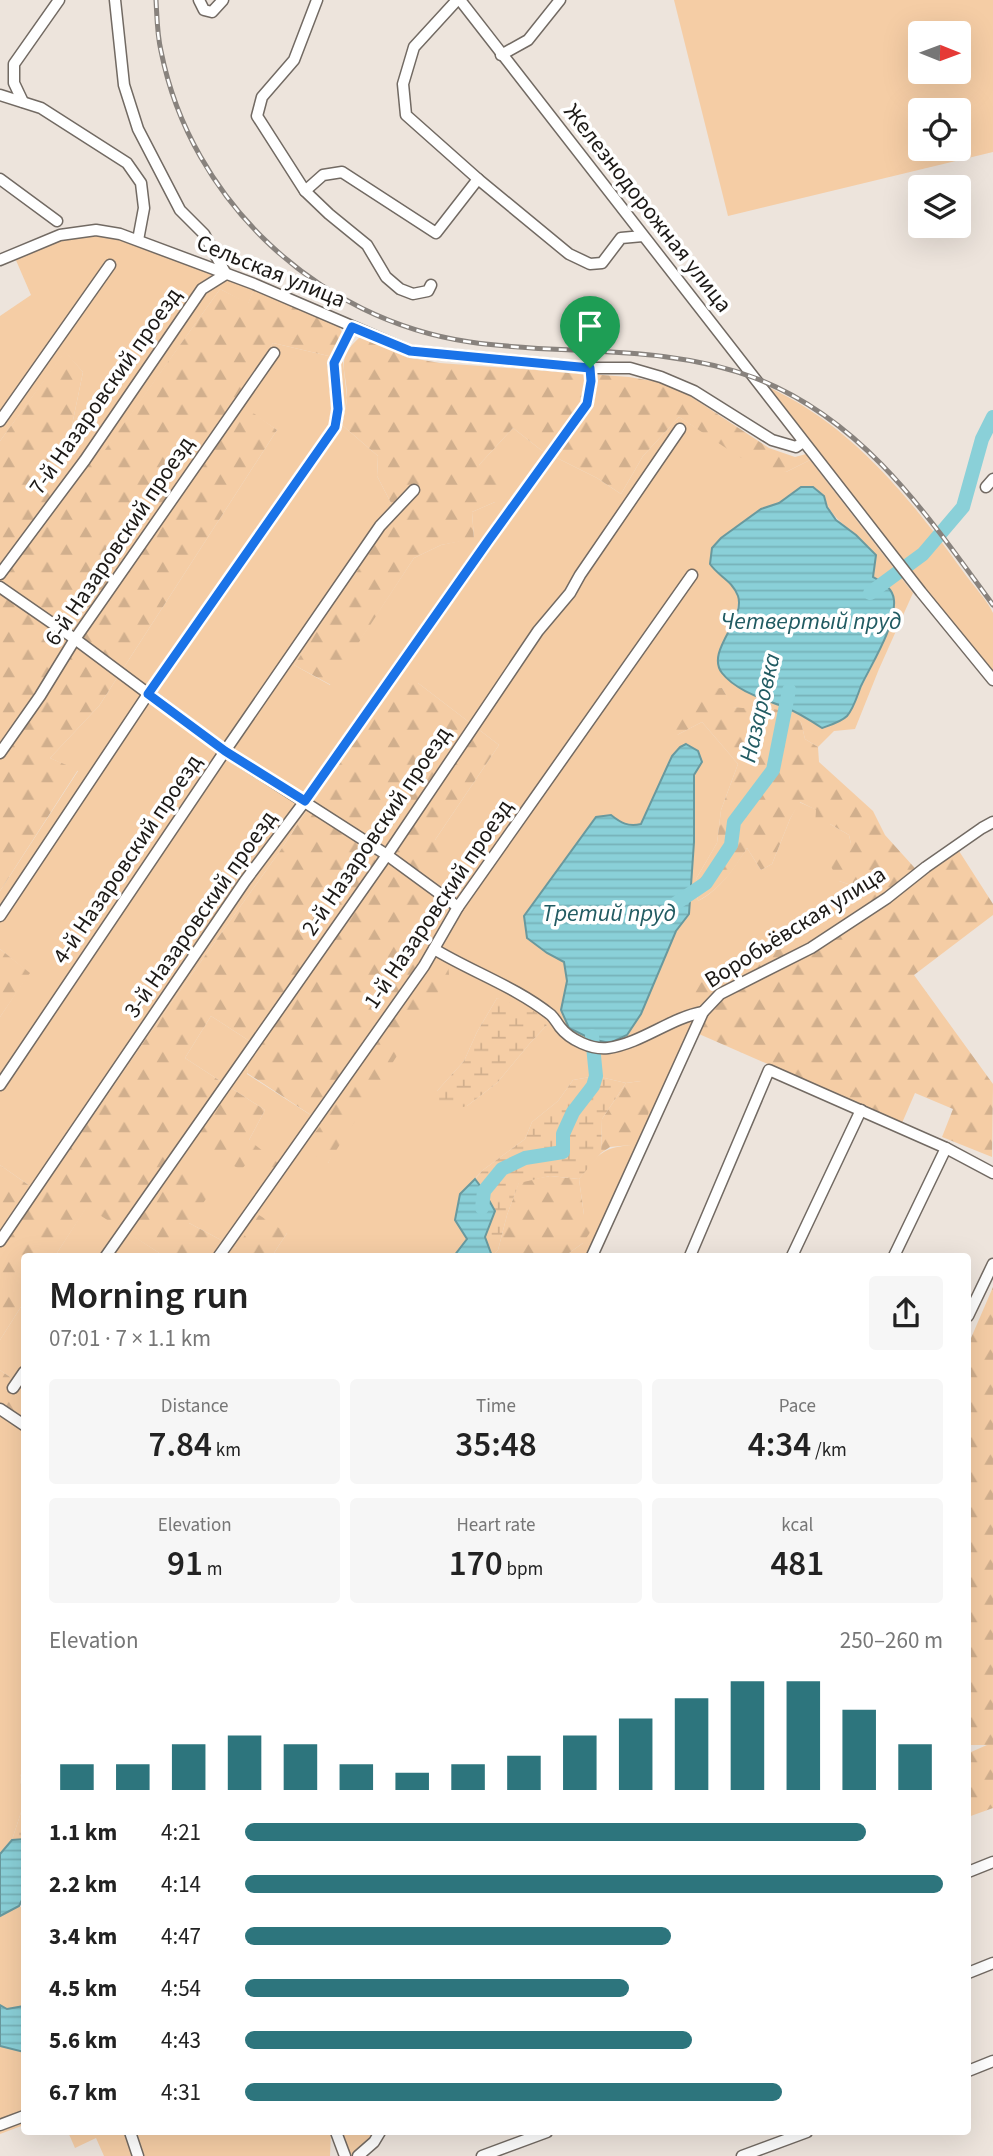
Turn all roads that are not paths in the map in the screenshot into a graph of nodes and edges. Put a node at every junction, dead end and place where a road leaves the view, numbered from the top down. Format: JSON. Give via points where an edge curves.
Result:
{"nodes":[{"id":1,"x":59,"y":0,"type":"edge"},
{"id":2,"x":115,"y":0,"type":"edge"},
{"id":3,"x":198,"y":0,"type":"edge"},
{"id":4,"x":223,"y":0,"type":"edge"},
{"id":5,"x":317,"y":0,"type":"edge"},
{"id":6,"x":560,"y":0,"type":"edge"},
{"id":7,"x":464,"y":2,"type":"edge"},
{"id":8,"x":501,"y":55,"type":"junction"},
{"id":9,"x":0,"y":95,"type":"edge"},
{"id":10,"x":23,"y":102,"type":"junction"},
{"id":11,"x":0,"y":179,"type":"edge"},
{"id":12,"x":478,"y":179,"type":"junction"},
{"id":13,"x":305,"y":191,"type":"junction"},
{"id":14,"x":57,"y":222,"type":"dead end"},
{"id":15,"x":643,"y":236,"type":"junction"},
{"id":16,"x":138,"y":240,"type":"junction"},
{"id":17,"x":0,"y":260,"type":"edge"},
{"id":18,"x":110,"y":265,"type":"dead end"},
{"id":19,"x":226,"y":274,"type":"junction"},
{"id":20,"x":431,"y":285,"type":"dead end"},
{"id":21,"x":352,"y":327,"type":"junction"},
{"id":22,"x":274,"y":353,"type":"dead end"},
{"id":23,"x":590,"y":368,"type":"junction"},
{"id":24,"x":0,"y":421,"type":"edge"},
{"id":25,"x":680,"y":429,"type":"dead end"},
{"id":26,"x":803,"y":442,"type":"junction"},
{"id":27,"x":415,"y":490,"type":"dead end"},
{"id":28,"x":0,"y":575,"type":"edge"},
{"id":29,"x":692,"y":575,"type":"dead end"},
{"id":30,"x":0,"y":587,"type":"edge"},
{"id":31,"x":75,"y":639,"type":"junction"},
{"id":32,"x":993,"y":680,"type":"edge"},
{"id":33,"x":148,"y":694,"type":"junction"},
{"id":34,"x":225,"y":751,"type":"junction"},
{"id":35,"x":0,"y":753,"type":"edge"},
{"id":36,"x":305,"y":801,"type":"junction"},
{"id":37,"x":993,"y":822,"type":"edge"},
{"id":38,"x":387,"y":855,"type":"junction"},
{"id":39,"x":458,"y":907,"type":"junction"},
{"id":40,"x":0,"y":916,"type":"edge"},
{"id":41,"x":434,"y":949,"type":"junction"},
{"id":42,"x":703,"y":1012,"type":"junction"},
{"id":43,"x":0,"y":1085,"type":"edge"},
{"id":44,"x":861,"y":1110,"type":"junction"},
{"id":45,"x":946,"y":1148,"type":"junction"},
{"id":46,"x":993,"y":1173,"type":"edge"},
{"id":47,"x":0,"y":1241,"type":"edge"},
{"id":48,"x":108,"y":1253,"type":"edge"},
{"id":49,"x":221,"y":1253,"type":"edge"},
{"id":50,"x":593,"y":1253,"type":"edge"},
{"id":51,"x":691,"y":1253,"type":"edge"},
{"id":52,"x":793,"y":1253,"type":"edge"},
{"id":53,"x":895,"y":1253,"type":"edge"},
{"id":54,"x":993,"y":1264,"type":"edge"},
{"id":55,"x":971,"y":1310,"type":"edge"},
{"id":56,"x":21,"y":1376,"type":"edge"},
{"id":57,"x":13,"y":1388,"type":"dead end"},
{"id":58,"x":0,"y":1409,"type":"edge"},
{"id":59,"x":21,"y":1423,"type":"edge"},
{"id":60,"x":993,"y":1862,"type":"edge"},
{"id":61,"x":971,"y":1871,"type":"edge"},
{"id":62,"x":993,"y":1963,"type":"edge"},
{"id":63,"x":971,"y":1972,"type":"edge"},
{"id":64,"x":993,"y":2061,"type":"edge"},
{"id":65,"x":971,"y":2070,"type":"edge"},
{"id":66,"x":21,"y":2117,"type":"edge"},
{"id":67,"x":0,"y":2125,"type":"edge"},
{"id":68,"x":132,"y":2135,"type":"edge"},
{"id":69,"x":337,"y":2135,"type":"edge"},
{"id":70,"x":378,"y":2135,"type":"edge"},
{"id":71,"x":539,"y":2135,"type":"edge"},
{"id":72,"x":799,"y":2135,"type":"edge"},
{"id":73,"x":138,"y":2156,"type":"edge"},
{"id":74,"x":345,"y":2156,"type":"edge"},
{"id":75,"x":358,"y":2156,"type":"edge"},
{"id":76,"x":482,"y":2156,"type":"edge"},
{"id":77,"x":742,"y":2156,"type":"edge"}],
"edges":[{"from":1,"to":10,"type":"street","via":[[14,64],[14,83]]},
{"from":2,"to":19,"type":"street","via":[[124,85],[138,129],[180,210],[204,234]]},
{"from":3,"to":4,"type":"street","via":[[204,10],[212,12]]},
{"from":5,"to":13,"type":"street","via":[[294,60],[261,97],[257,116]]},
{"from":6,"to":8,"type":"street","via":[[528,40]]},
{"from":7,"to":8,"type":"street","name":"Железнодорожная улица"},
{"from":7,"to":12,"type":"street","via":[[414,47],[403,84],[406,115]]},
{"from":8,"to":15,"type":"street","name":"Железнодорожная улица"},
{"from":9,"to":10,"type":"street"},
{"from":10,"to":16,"type":"street","via":[[41,108],[127,163],[141,183],[144,208]]},
{"from":11,"to":14,"type":"street"},
{"from":12,"to":13,"type":"street","via":[[436,233],[342,172],[323,175]]},
{"from":12,"to":15,"type":"street","via":[[569,254],[590,264],[603,262],[621,238]]},
{"from":13,"to":20,"type":"street","via":[[367,245],[386,277],[400,289],[413,294]]},
{"from":15,"to":26,"type":"street","name":"Железнодорожная улица"},
{"from":16,"to":17,"type":"street","name":"Сельская улица","via":[[96,230],[60,235]]},
{"from":16,"to":19,"type":"street","name":"Сельская улица"},
{"from":18,"to":24,"type":"street"},
{"from":19,"to":21,"type":"street","name":"Сельская улица"},
{"from":19,"to":28,"type":"street","name":"7-й Назаровский проезд","via":[[202,289]]},
{"from":21,"to":23,"type":"street","name":"Сельская улица","via":[[410,351]]},
{"from":21,"to":33,"type":"street","via":[[334,363],[335,427]]},
{"from":22,"to":31,"type":"street","name":"6-й Назаровский проезд"},
{"from":23,"to":26,"type":"street","name":"Сельская улица","via":[[630,368],[660,377],[694,391],[772,440],[796,447]]},
{"from":23,"to":36,"type":"street","name":"3-й Назаровский проезд","via":[[587,404]]},
{"from":25,"to":38,"type":"street","name":"2-й Назаровский проезд"},
{"from":26,"to":32,"type":"street","name":"Железнодорожная улица"},
{"from":27,"to":34,"type":"street","name":"4-й Назаровский проезд","via":[[380,526]]},
{"from":29,"to":39,"type":"street","name":"1-й Назаровский проезд"},
{"from":30,"to":31,"type":"street"},
{"from":31,"to":33,"type":"street"},
{"from":31,"to":35,"type":"street","name":"6-й Назаровский проезд"},
{"from":33,"to":34,"type":"street"},
{"from":33,"to":40,"type":"street"},
{"from":34,"to":36,"type":"street"},
{"from":34,"to":43,"type":"street","name":"4-й Назаровский проезд"},
{"from":36,"to":38,"type":"street"},
{"from":36,"to":47,"type":"street","name":"3-й Назаровский проезд","via":[[245,881]]},
{"from":37,"to":42,"type":"street","name":"Воробьёвская улица","via":[[811,948],[720,994]]},
{"from":38,"to":39,"type":"street"},
{"from":38,"to":48,"type":"street","name":"2-й Назаровский проезд"},
{"from":39,"to":41,"type":"street","name":"1-й Назаровский проезд"},
{"from":41,"to":42,"type":"street","via":[[528,998],[572,1038],[594,1047],[622,1044]]},
{"from":41,"to":49,"type":"street","name":"1-й Назаровский проезд"},
{"from":42,"to":50,"type":"street","name":"Воробьёвская улица"},
{"from":44,"to":45,"type":"street"},
{"from":44,"to":51,"type":"street","via":[[769,1070]]},
{"from":44,"to":52,"type":"street"},
{"from":45,"to":46,"type":"street"},
{"from":45,"to":53,"type":"street"},
{"from":54,"to":55,"type":"street"},
{"from":56,"to":57,"type":"street"},
{"from":58,"to":59,"type":"street"},
{"from":60,"to":61,"type":"street"},
{"from":62,"to":63,"type":"street"},
{"from":64,"to":65,"type":"street"},
{"from":66,"to":67,"type":"street"},
{"from":68,"to":73,"type":"street"},
{"from":69,"to":74,"type":"street"},
{"from":70,"to":75,"type":"street"},
{"from":71,"to":76,"type":"street"},
{"from":72,"to":77,"type":"street"}]}
